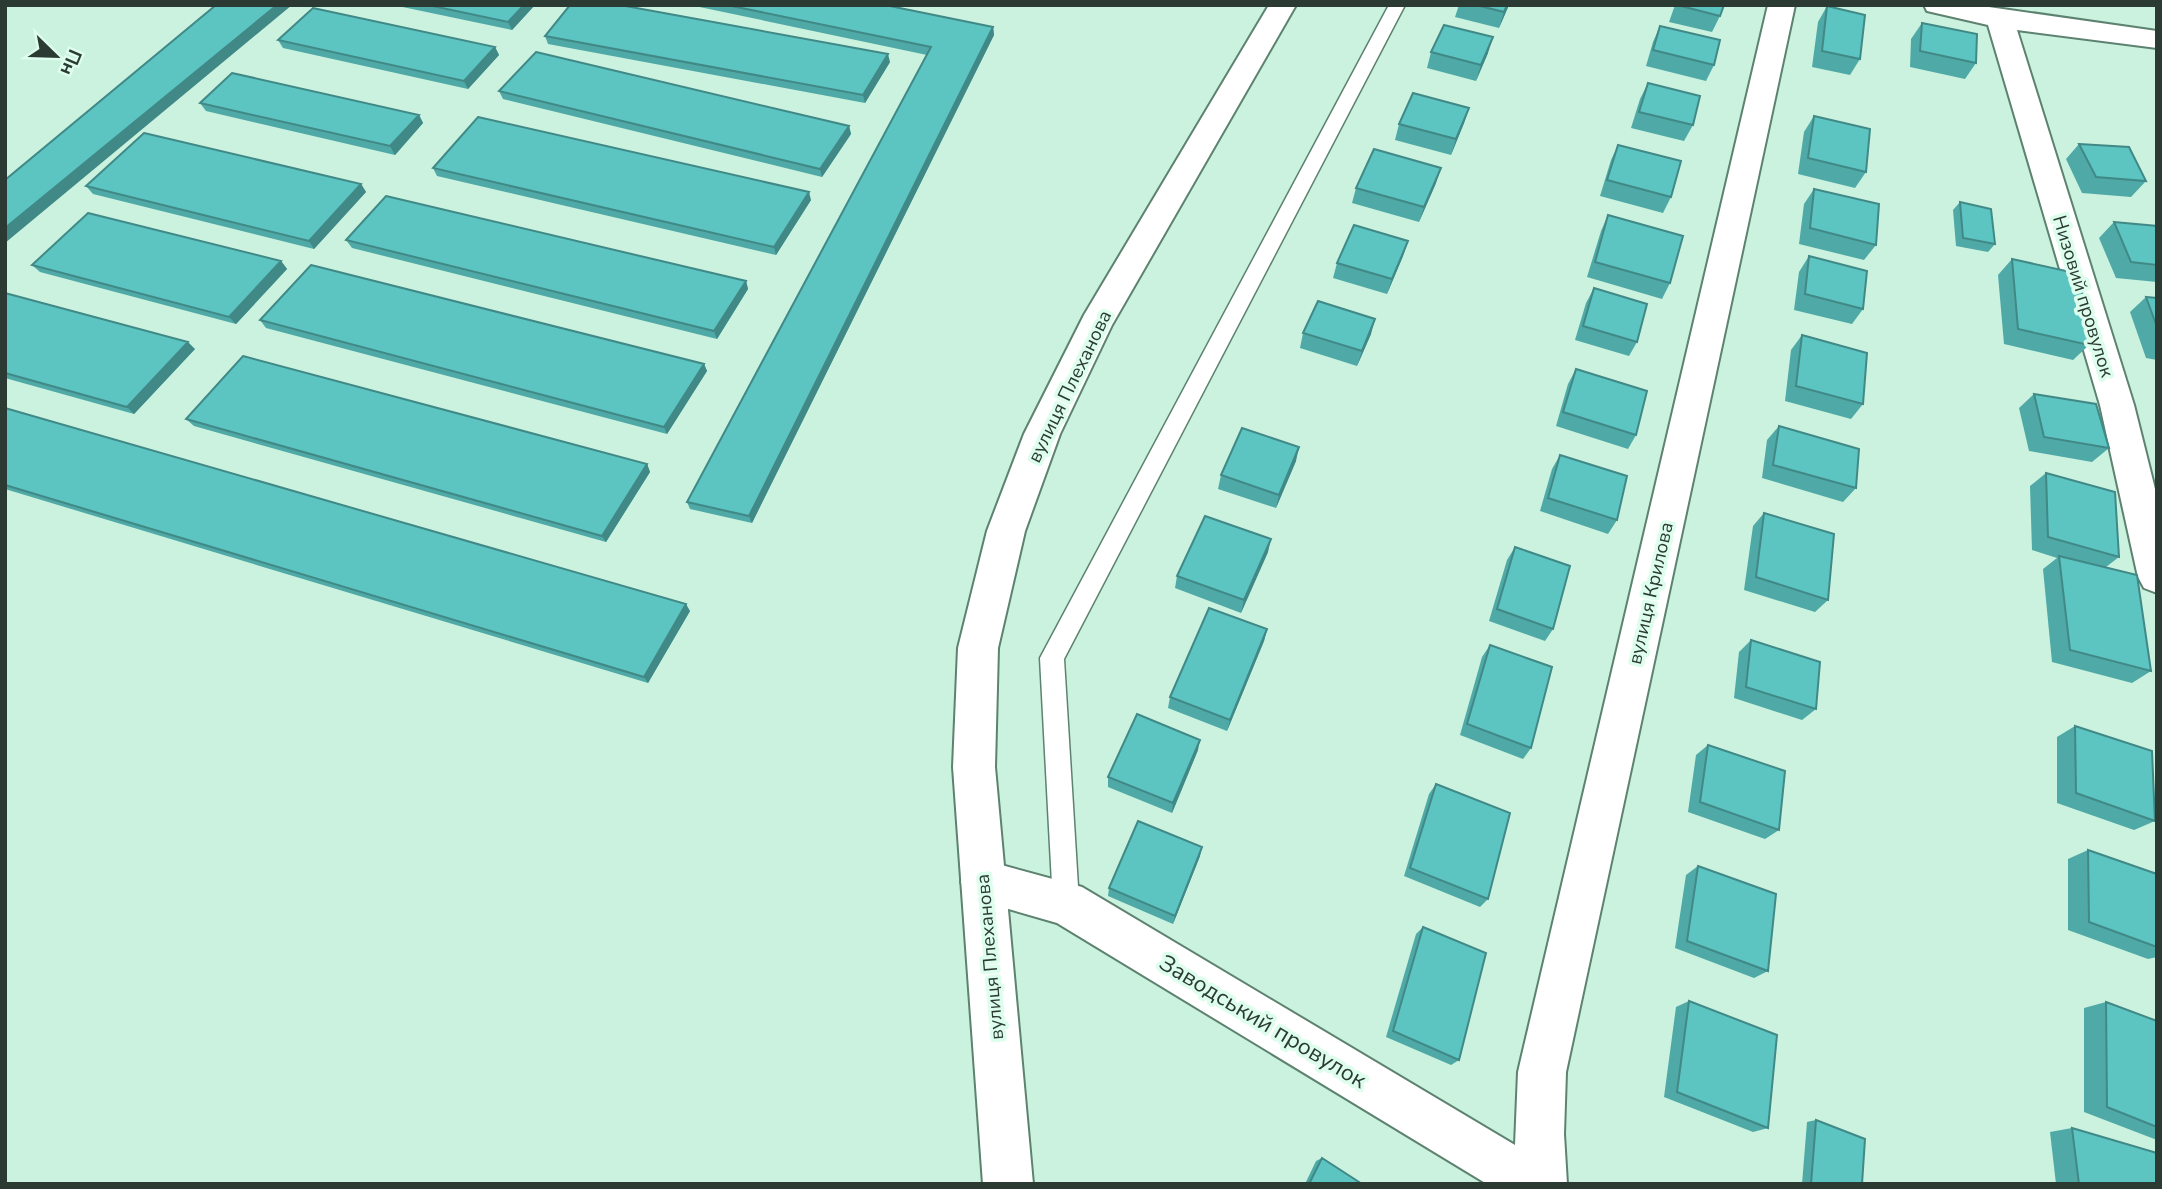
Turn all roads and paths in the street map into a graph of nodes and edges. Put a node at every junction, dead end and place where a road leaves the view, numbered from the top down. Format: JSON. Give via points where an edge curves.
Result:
{"nodes":[{"id":1,"x":1283,"y":5,"type":"edge"},
{"id":2,"x":1397,"y":5,"type":"edge"},
{"id":3,"x":1782,"y":5,"type":"edge"},
{"id":4,"x":1937,"y":5,"type":"edge"},
{"id":5,"x":2000,"y":19,"type":"junction"},
{"id":6,"x":2157,"y":40,"type":"edge"},
{"id":7,"x":2157,"y":577,"type":"edge"},
{"id":8,"x":983,"y":882,"type":"junction"},
{"id":9,"x":1066,"y":903,"type":"junction"},
{"id":10,"x":1008,"y":1184,"type":"edge"},
{"id":11,"x":1534,"y":1184,"type":"edge"},
{"id":12,"x":1542,"y":1184,"type":"edge"}],
"edges":[{"from":1,"to":8,"type":"street","name":"вулиця Плеханова","via":[[1096,324],[1042,434],[1006,531],[978,648],[974,767]]},
{"from":2,"to":9,"type":"lane","via":[[1052,658]]},
{"from":3,"to":12,"type":"street","name":"вулиця Крилова","via":[[1542,1072]]},
{"from":4,"to":5,"type":"street"},
{"from":5,"to":6,"type":"street"},
{"from":5,"to":7,"type":"street","name":"Низовий провулок","via":[[2117,405]]},
{"from":8,"to":9,"type":"street","name":"Заводський провулок"},
{"from":8,"to":10,"type":"street","name":"вулиця Плеханова"},
{"from":9,"to":11,"type":"street","name":"Заводський провулок"}]}
